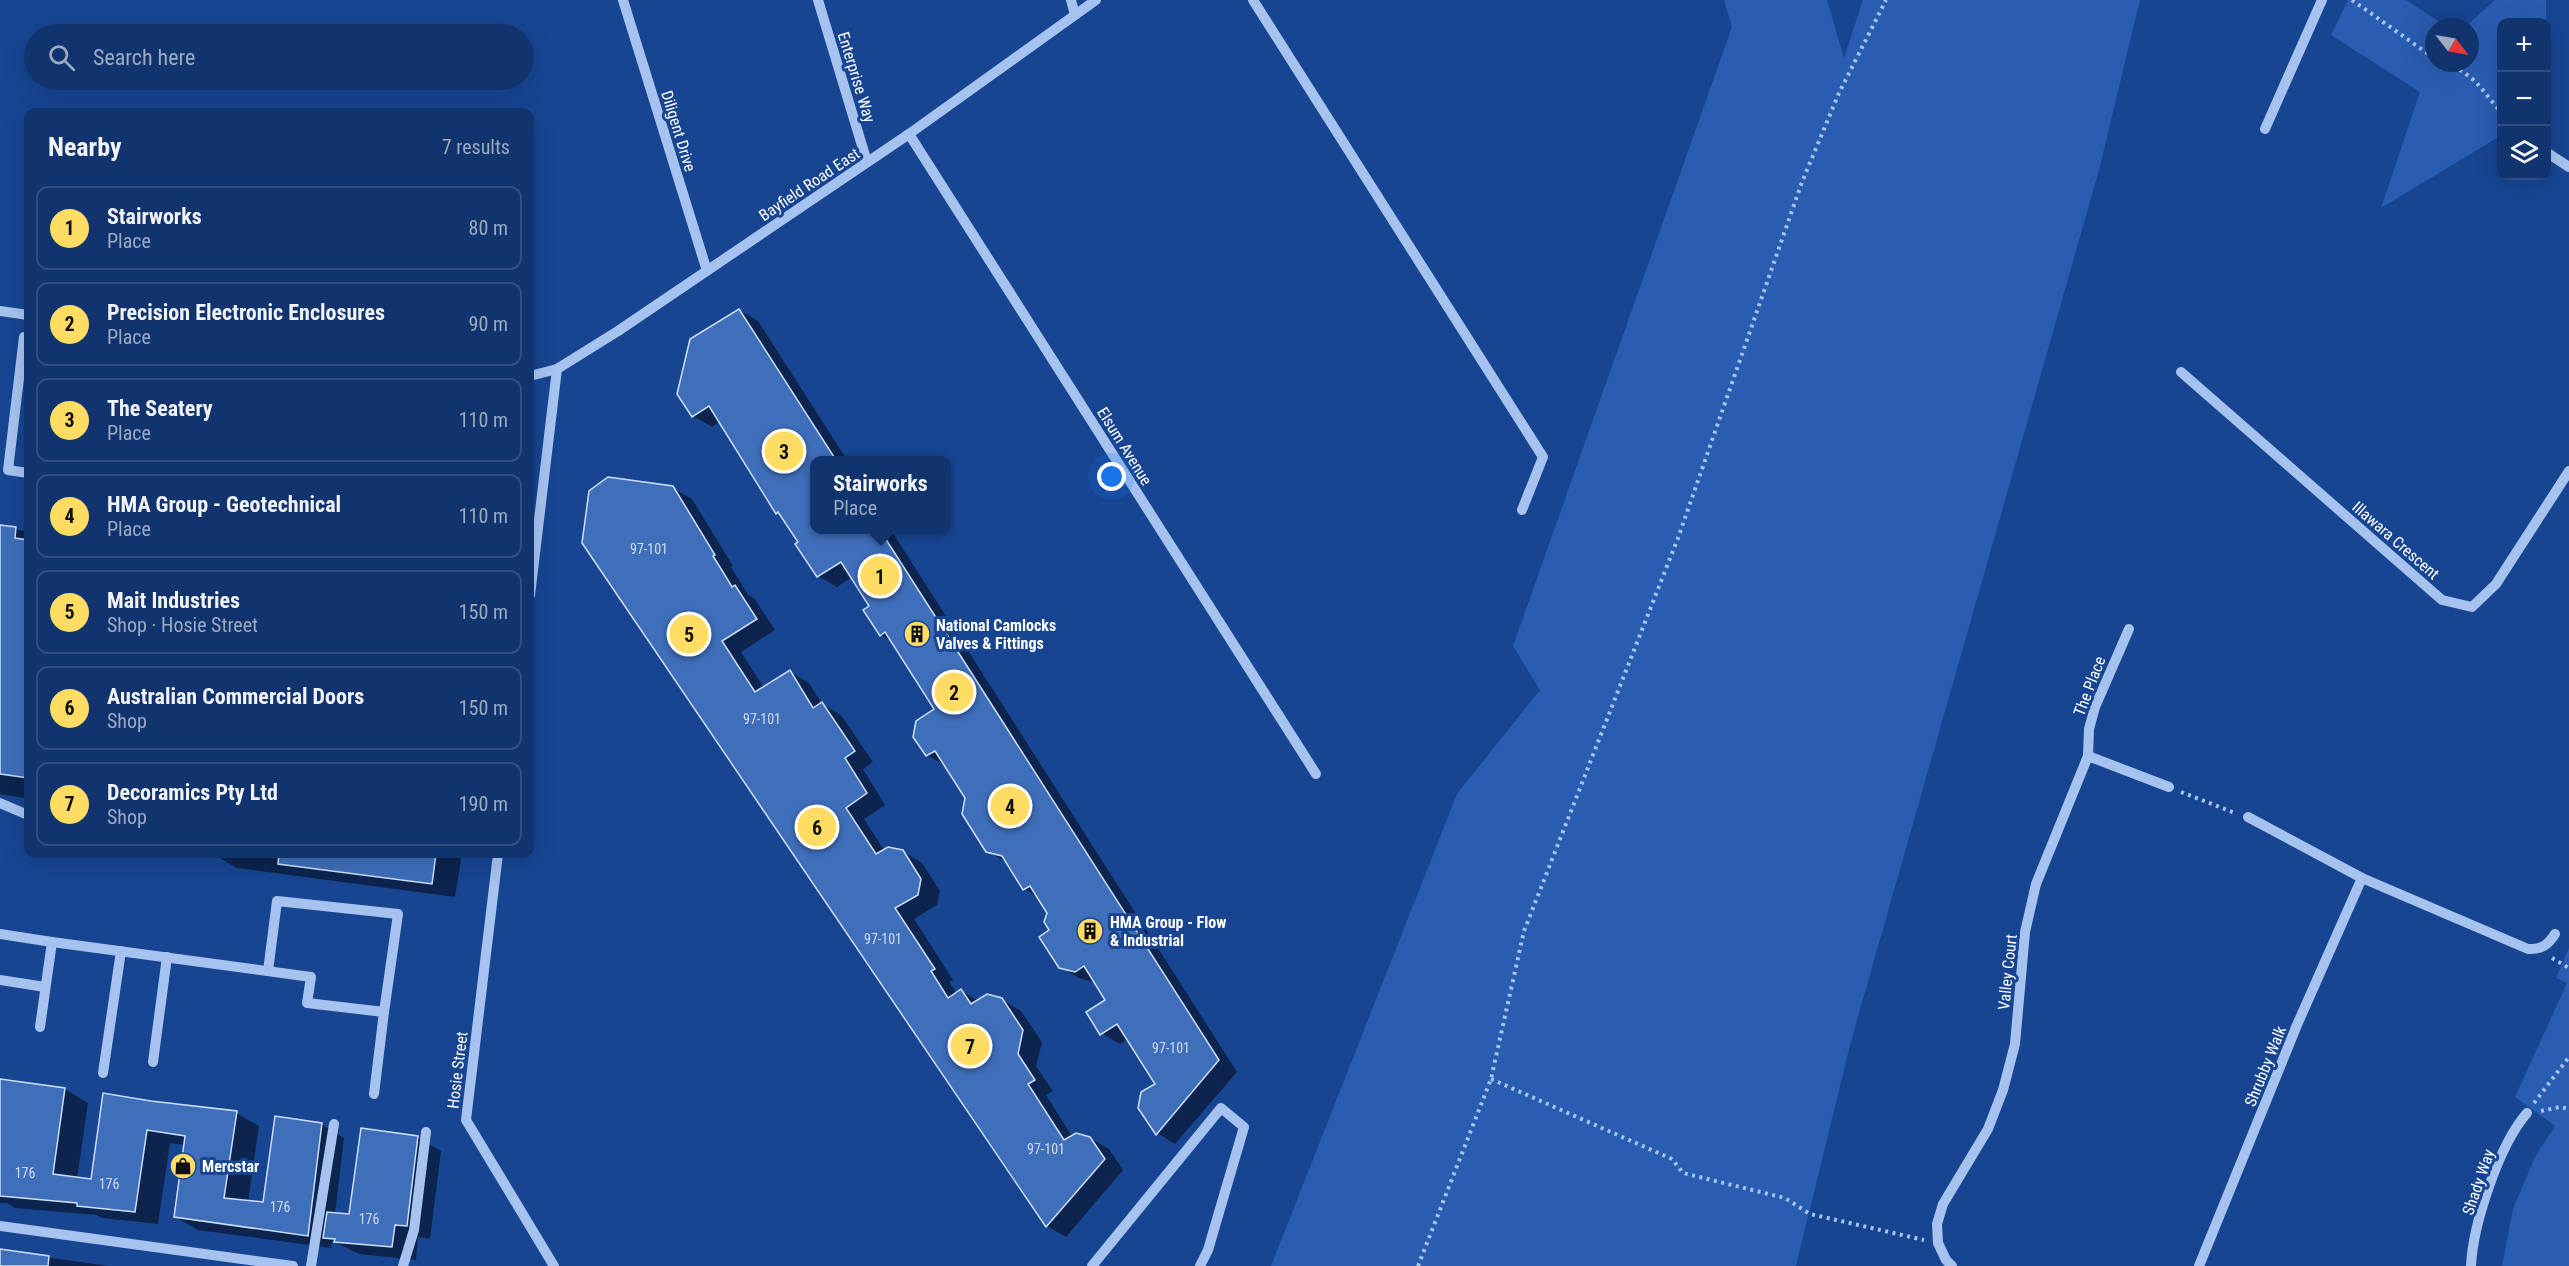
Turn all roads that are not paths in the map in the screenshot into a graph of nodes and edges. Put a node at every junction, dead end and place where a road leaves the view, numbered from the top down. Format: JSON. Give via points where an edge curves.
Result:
{"nodes":[{"id":1,"x":623,"y":0,"type":"edge"},
{"id":2,"x":818,"y":0,"type":"edge"},
{"id":3,"x":1071,"y":0,"type":"edge"},
{"id":4,"x":1096,"y":0,"type":"edge"},
{"id":5,"x":1253,"y":0,"type":"edge"},
{"id":6,"x":2322,"y":0,"type":"edge"},
{"id":7,"x":1075,"y":15,"type":"junction"},
{"id":8,"x":2265,"y":129,"type":"dead end"},
{"id":9,"x":909,"y":134,"type":"junction"},
{"id":10,"x":2551,"y":155,"type":"edge"},
{"id":11,"x":867,"y":162,"type":"junction"},
{"id":12,"x":2569,"y":166,"type":"edge"},
{"id":13,"x":707,"y":272,"type":"junction"},
{"id":14,"x":0,"y":311,"type":"edge"},
{"id":15,"x":24,"y":314,"type":"edge"},
{"id":16,"x":24,"y":337,"type":"dead end"},
{"id":17,"x":557,"y":369,"type":"junction"},
{"id":18,"x":2181,"y":372,"type":"dead end"},
{"id":19,"x":534,"y":374,"type":"edge"},
{"id":20,"x":2569,"y":471,"type":"edge"},
{"id":21,"x":24,"y":472,"type":"edge"},
{"id":22,"x":1522,"y":510,"type":"dead end"},
{"id":23,"x":534,"y":562,"type":"edge"},
{"id":24,"x":2128,"y":629,"type":"dead end"},
{"id":25,"x":2088,"y":756,"type":"junction"},
{"id":26,"x":1316,"y":774,"type":"dead end"},
{"id":27,"x":2169,"y":787,"type":"road end"},
{"id":28,"x":0,"y":803,"type":"edge"},
{"id":29,"x":24,"y":813,"type":"edge"},
{"id":30,"x":2248,"y":817,"type":"road end"},
{"id":31,"x":498,"y":858,"type":"edge"},
{"id":32,"x":2362,"y":878,"type":"junction"},
{"id":33,"x":0,"y":934,"type":"edge"},
{"id":34,"x":2555,"y":934,"type":"dead end"},
{"id":35,"x":52,"y":942,"type":"junction"},
{"id":36,"x":121,"y":951,"type":"junction"},
{"id":37,"x":167,"y":957,"type":"junction"},
{"id":38,"x":268,"y":971,"type":"junction"},
{"id":39,"x":0,"y":980,"type":"edge"},
{"id":40,"x":45,"y":987,"type":"junction"},
{"id":41,"x":384,"y":1011,"type":"junction"},
{"id":42,"x":40,"y":1027,"type":"dead end"},
{"id":43,"x":153,"y":1062,"type":"dead end"},
{"id":44,"x":103,"y":1073,"type":"dead end"},
{"id":45,"x":374,"y":1094,"type":"dead end"},
{"id":46,"x":2527,"y":1113,"type":"road end"},
{"id":47,"x":334,"y":1124,"type":"dead end"},
{"id":48,"x":426,"y":1132,"type":"dead end"},
{"id":49,"x":0,"y":1226,"type":"edge"},
{"id":50,"x":1946,"y":1264,"type":"edge"},
{"id":51,"x":294,"y":1266,"type":"edge"},
{"id":52,"x":311,"y":1266,"type":"edge"},
{"id":53,"x":403,"y":1266,"type":"edge"},
{"id":54,"x":554,"y":1266,"type":"edge"},
{"id":55,"x":1092,"y":1266,"type":"edge"},
{"id":56,"x":1200,"y":1266,"type":"edge"},
{"id":57,"x":2199,"y":1266,"type":"edge"},
{"id":58,"x":2471,"y":1266,"type":"edge"}],
"edges":[{"from":1,"to":13,"type":"street","name":"Diligent Drive"},
{"from":2,"to":11,"type":"street","name":"Enterprise Way"},
{"from":3,"to":7,"type":"street"},
{"from":4,"to":7,"type":"street","name":"Bayfield Road East"},
{"from":5,"to":22,"type":"street","via":[[1542,458]]},
{"from":6,"to":8,"type":"street"},
{"from":7,"to":9,"type":"street","name":"Bayfield Road East"},
{"from":9,"to":11,"type":"street","name":"Bayfield Road East"},
{"from":9,"to":26,"type":"street","name":"Elsum Avenue"},
{"from":10,"to":12,"type":"street"},
{"from":11,"to":13,"type":"street","name":"Bayfield Road East"},
{"from":13,"to":17,"type":"street","name":"Bayfield Road East"},
{"from":14,"to":15,"type":"street"},
{"from":16,"to":21,"type":"street","via":[[8,470]]},
{"from":17,"to":19,"type":"street","name":"Bayfield Road East"},
{"from":17,"to":23,"type":"street"},
{"from":18,"to":20,"type":"street","name":"Illawara Crescent","via":[[2442,600],[2472,607],[2496,584]]},
{"from":24,"to":25,"type":"street","name":"The Place","via":[[2095,707]]},
{"from":25,"to":27,"type":"street"},
{"from":25,"to":50,"type":"street","name":"Valley Court","via":[[2036,884],[2025,932],[2014,1044],[2003,1090],[1988,1129],[1943,1204],[1937,1224],[1938,1243]]},
{"from":28,"to":29,"type":"street"},
{"from":30,"to":32,"type":"street"},
{"from":31,"to":54,"type":"street","name":"Hosie Street","via":[[466,1120]]},
{"from":32,"to":34,"type":"street","via":[[2528,949],[2539,950]]},
{"from":32,"to":57,"type":"street","name":"Shrubby Walk"},
{"from":33,"to":35,"type":"street"},
{"from":35,"to":36,"type":"street"},
{"from":35,"to":40,"type":"street"},
{"from":36,"to":37,"type":"street"},
{"from":36,"to":44,"type":"street"},
{"from":37,"to":38,"type":"street"},
{"from":37,"to":43,"type":"street"},
{"from":38,"to":41,"type":"street","via":[[311,976],[307,1003]]},
{"from":38,"to":41,"type":"street","via":[[277,901],[398,914]]},
{"from":39,"to":40,"type":"street"},
{"from":40,"to":42,"type":"street"},
{"from":41,"to":45,"type":"street"},
{"from":46,"to":58,"type":"street","name":"Shady Way","via":[[2517,1124],[2496,1168]]},
{"from":47,"to":52,"type":"street"},
{"from":48,"to":53,"type":"street","via":[[414,1230]]},
{"from":49,"to":51,"type":"street"},
{"from":55,"to":56,"type":"street","via":[[1221,1108],[1244,1127]]}]}
